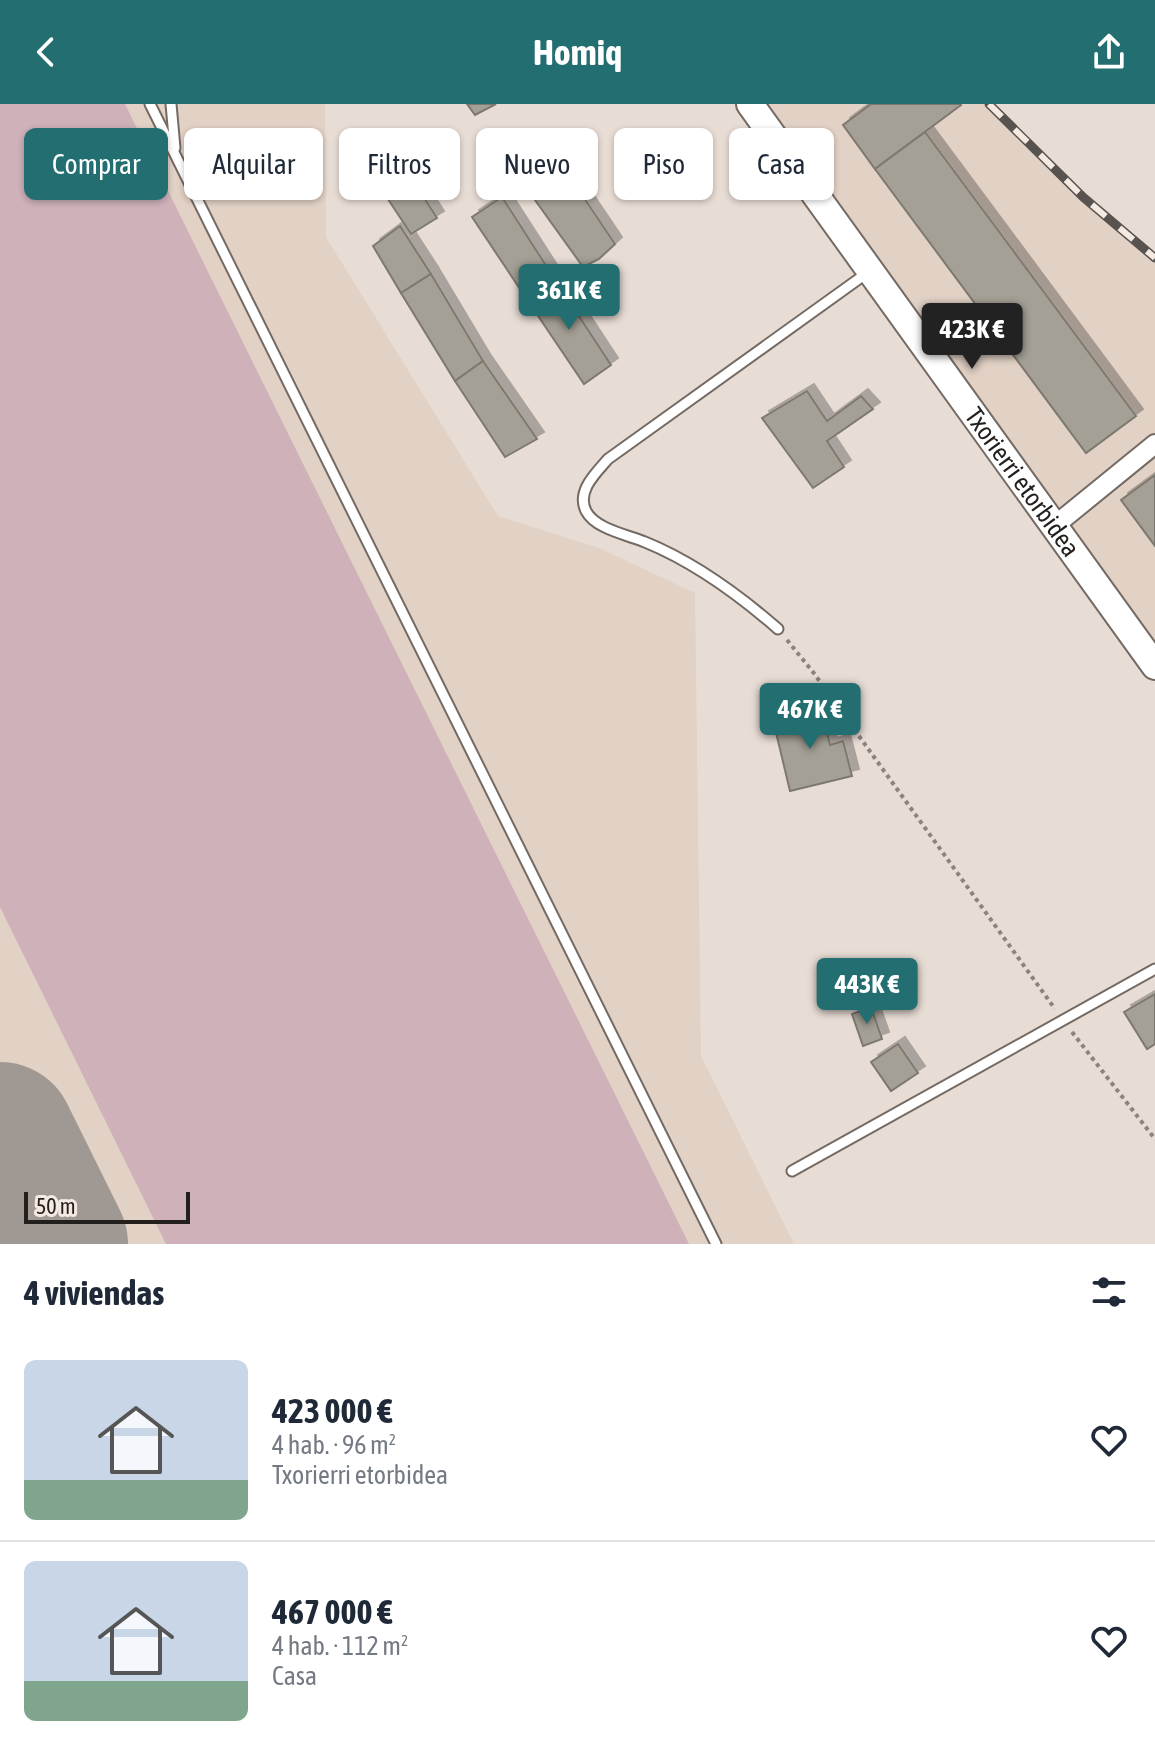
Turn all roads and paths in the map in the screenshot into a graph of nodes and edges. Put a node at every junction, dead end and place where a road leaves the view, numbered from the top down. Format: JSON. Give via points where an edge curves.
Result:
{"nodes":[{"id":1,"x":150,"y":104,"type":"edge"},
{"id":2,"x":171,"y":104,"type":"edge"},
{"id":3,"x":750,"y":104,"type":"edge"},
{"id":4,"x":176,"y":156,"type":"junction"},
{"id":5,"x":869,"y":271,"type":"junction"},
{"id":6,"x":1155,"y":444,"type":"edge"},
{"id":7,"x":1053,"y":527,"type":"junction"},
{"id":8,"x":778,"y":629,"type":"joint"},
{"id":9,"x":1155,"y":666,"type":"edge"},
{"id":10,"x":1155,"y":969,"type":"edge"},
{"id":11,"x":1064,"y":1022,"type":"junction"},
{"id":12,"x":1155,"y":1139,"type":"edge"},
{"id":13,"x":792,"y":1171,"type":"dead end"},
{"id":14,"x":716,"y":1244,"type":"edge"}],
"edges":[{"from":1,"to":4,"type":"lane"},
{"from":2,"to":4,"type":"lane"},
{"from":3,"to":5,"type":"street","name":"Txorierri etorbidea"},
{"from":4,"to":14,"type":"lane"},
{"from":5,"to":7,"type":"street","name":"Txorierri etorbidea"},
{"from":5,"to":8,"type":"lane","via":[[608,459],[588,482],[582,501],[587,515],[704,572]]},
{"from":6,"to":7,"type":"street"},
{"from":7,"to":9,"type":"street","name":"Txorierri etorbidea"},
{"from":8,"to":11,"type":"path"},
{"from":10,"to":11,"type":"lane"},
{"from":11,"to":12,"type":"path"},
{"from":11,"to":13,"type":"lane"}]}
